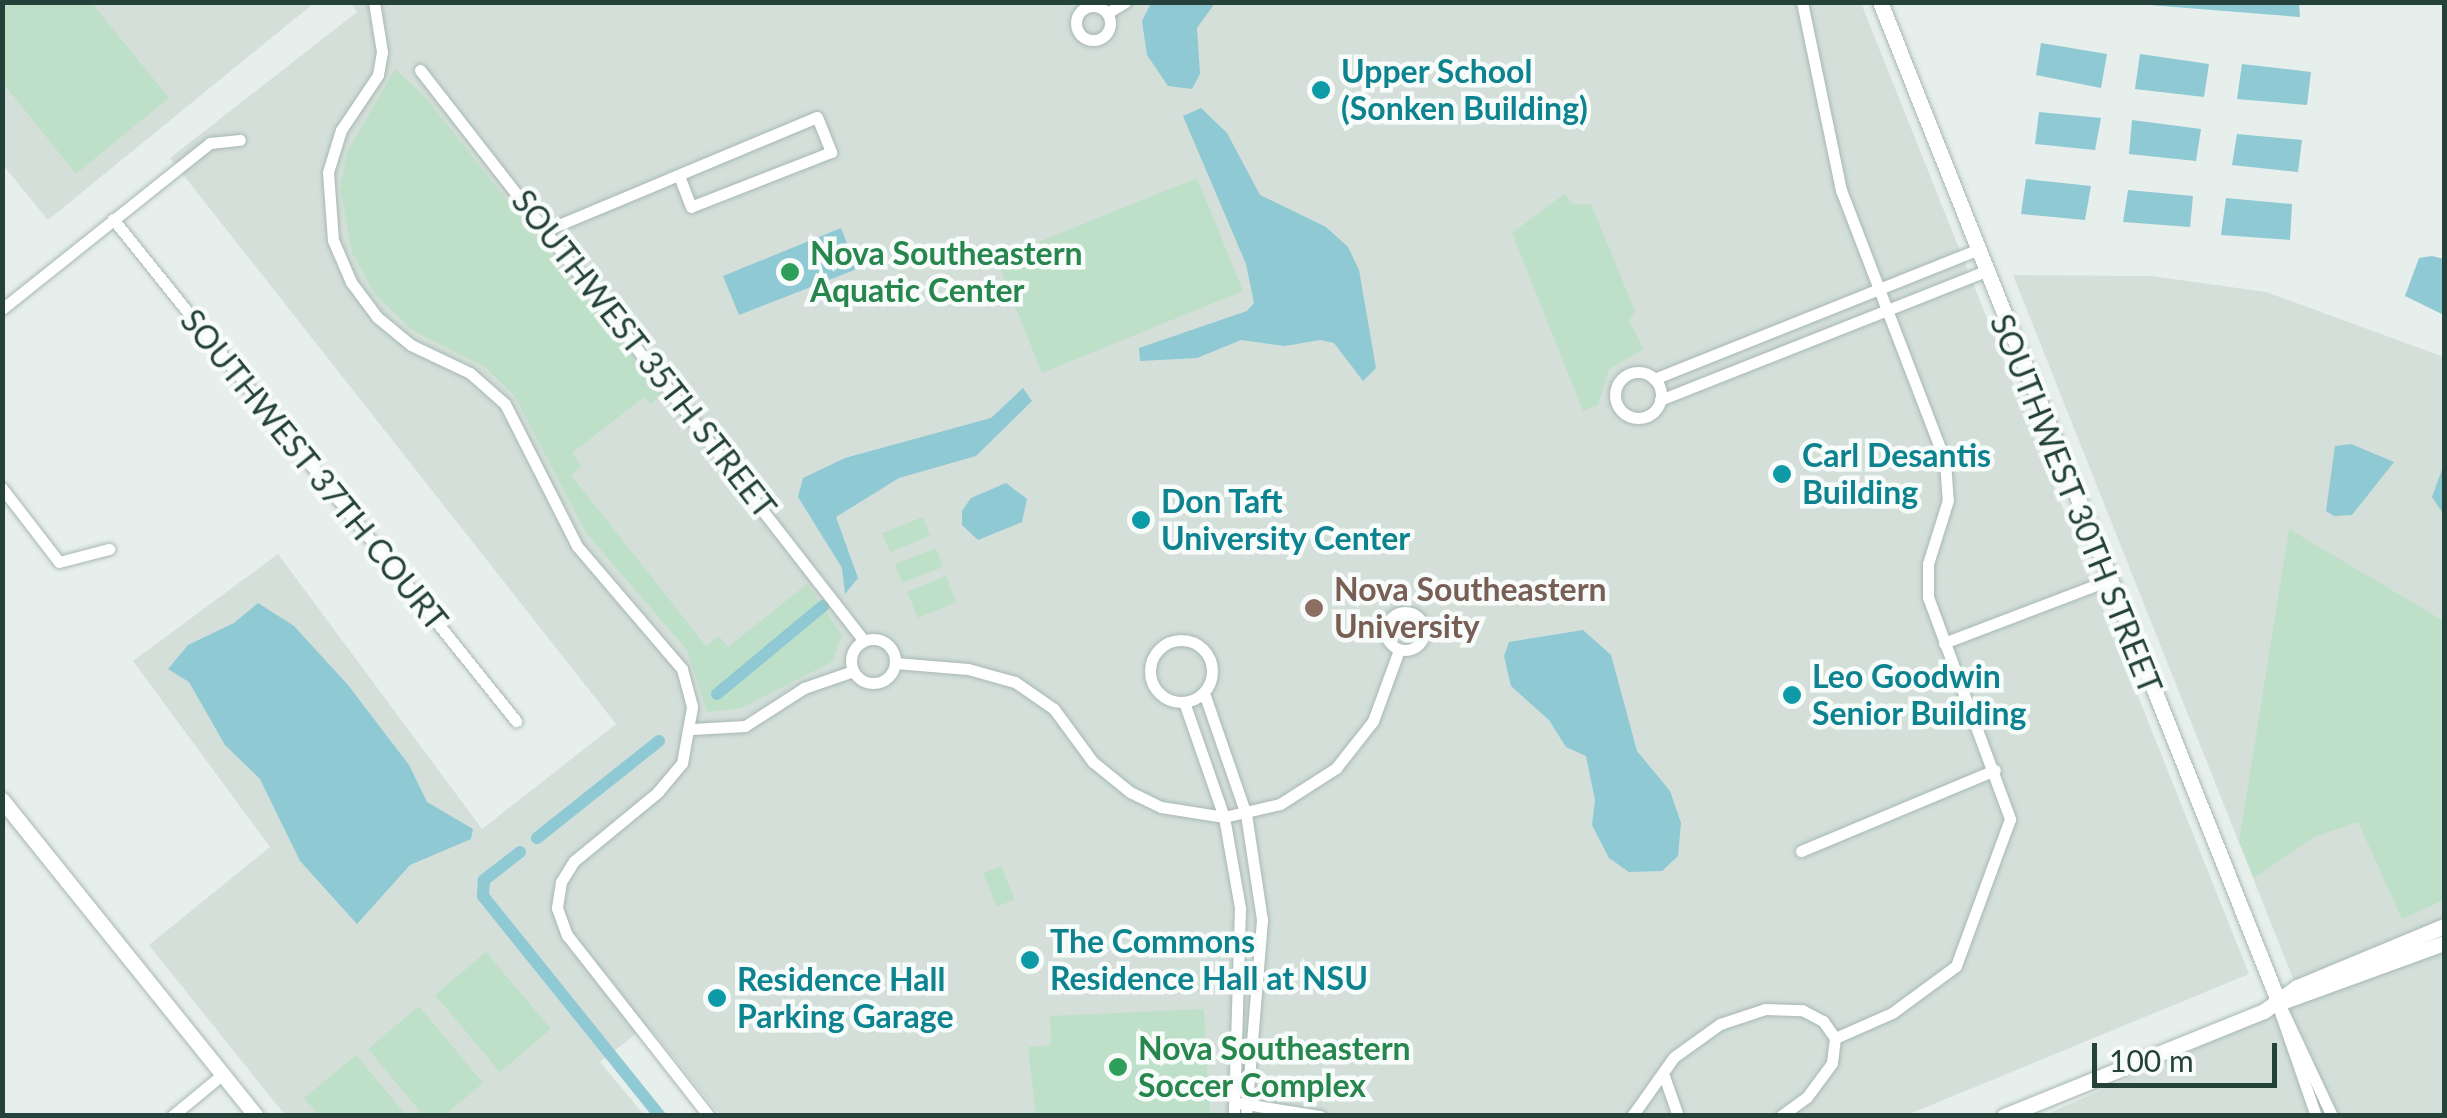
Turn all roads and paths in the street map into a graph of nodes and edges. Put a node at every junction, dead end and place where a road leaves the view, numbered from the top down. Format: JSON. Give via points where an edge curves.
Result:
{"nodes":[{"id":1,"x":1125,"y":2,"type":"edge"},
{"id":2,"x":1880,"y":2,"type":"edge"},
{"id":3,"x":376,"y":3,"type":"edge"},
{"id":4,"x":1805,"y":3,"type":"edge"},
{"id":5,"x":1107,"y":14,"type":"dead end"},
{"id":6,"x":420,"y":70,"type":"dead end"},
{"id":7,"x":240,"y":140,"type":"dead end"},
{"id":8,"x":679,"y":176,"type":"junction"},
{"id":9,"x":113,"y":219,"type":"junction"},
{"id":10,"x":549,"y":230,"type":"junction"},
{"id":11,"x":1976,"y":250,"type":"junction"},
{"id":12,"x":1984,"y":272,"type":"junction"},
{"id":13,"x":1878,"y":289,"type":"junction"},
{"id":14,"x":2,"y":309,"type":"edge"},
{"id":15,"x":1886,"y":309,"type":"junction"},
{"id":16,"x":1654,"y":378,"type":"junction"},
{"id":17,"x":1660,"y":400,"type":"junction"},
{"id":18,"x":2,"y":488,"type":"edge"},
{"id":19,"x":109,"y":549,"type":"dead end"},
{"id":20,"x":2106,"y":581,"type":"junction"},
{"id":21,"x":864,"y":640,"type":"junction"},
{"id":22,"x":1944,"y":643,"type":"junction"},
{"id":23,"x":1399,"y":650,"type":"dead end"},
{"id":24,"x":895,"y":663,"type":"junction"},
{"id":25,"x":854,"y":671,"type":"junction"},
{"id":26,"x":1204,"y":693,"type":"junction"},
{"id":27,"x":1184,"y":702,"type":"junction"},
{"id":28,"x":516,"y":720,"type":"dead end"},
{"id":29,"x":692,"y":729,"type":"junction"},
{"id":30,"x":1995,"y":770,"type":"junction"},
{"id":31,"x":2,"y":800,"type":"edge"},
{"id":32,"x":1246,"y":814,"type":"junction"},
{"id":33,"x":1224,"y":817,"type":"junction"},
{"id":34,"x":1801,"y":851,"type":"dead end"},
{"id":35,"x":2444,"y":926,"type":"edge"},
{"id":36,"x":2444,"y":943,"type":"edge"},
{"id":37,"x":2279,"y":1003,"type":"junction"},
{"id":38,"x":1835,"y":1038,"type":"junction"},
{"id":39,"x":223,"y":1074,"type":"junction"},
{"id":40,"x":1664,"y":1076,"type":"junction"},
{"id":41,"x":1240,"y":1110,"type":"edge"},
{"id":42,"x":1785,"y":1115,"type":"edge"},
{"id":43,"x":172,"y":1116,"type":"edge"},
{"id":44,"x":256,"y":1116,"type":"edge"},
{"id":45,"x":709,"y":1116,"type":"edge"},
{"id":46,"x":1320,"y":1116,"type":"edge"},
{"id":47,"x":1632,"y":1116,"type":"edge"},
{"id":48,"x":1678,"y":1116,"type":"edge"},
{"id":49,"x":2004,"y":1116,"type":"edge"},
{"id":50,"x":2316,"y":1116,"type":"edge"},
{"id":51,"x":2332,"y":1116,"type":"edge"}],
"edges":[{"from":1,"to":5,"type":"street"},
{"from":2,"to":11,"type":"street","name":"SOUTHWEST 30TH STREET"},
{"from":3,"to":29,"type":"street","via":[[378,76],[342,130],[328,172],[328,217],[340,261],[362,300],[393,332],[470,374],[504,404],[577,546],[682,669]]},
{"from":4,"to":13,"type":"street","via":[[1831,154]]},
{"from":6,"to":10,"type":"street","name":"SOUTHWEST 35TH STREET"},
{"from":7,"to":9,"type":"street","via":[[210,143]]},
{"from":8,"to":8,"type":"street","via":[[691,207],[830,152],[817,117]]},
{"from":8,"to":10,"type":"street"},
{"from":9,"to":14,"type":"street"},
{"from":9,"to":28,"type":"street","name":"SOUTHWEST 37TH COURT"},
{"from":10,"to":21,"type":"street","name":"SOUTHWEST 35TH STREET"},
{"from":11,"to":12,"type":"street","name":"SOUTHWEST 30TH STREET"},
{"from":11,"to":13,"type":"street"},
{"from":12,"to":15,"type":"street"},
{"from":12,"to":20,"type":"street","name":"SOUTHWEST 30TH STREET"},
{"from":13,"to":15,"type":"street"},
{"from":13,"to":16,"type":"street"},
{"from":15,"to":17,"type":"street"},
{"from":15,"to":22,"type":"street","via":[[1945,461],[1948,500],[1927,581]]},
{"from":16,"to":17,"type":"street"},
{"from":16,"to":17,"type":"street","via":[[1640,372],[1624,376],[1617,405],[1641,418]]},
{"from":18,"to":19,"type":"street","via":[[59,562]]},
{"from":20,"to":22,"type":"street"},
{"from":20,"to":37,"type":"street","name":"SOUTHWEST 30TH STREET"},
{"from":21,"to":24,"type":"street","via":[[886,643]]},
{"from":21,"to":25,"type":"street","via":[[854,650]]},
{"from":22,"to":30,"type":"street"},
{"from":23,"to":32,"type":"street","via":[[1372,721],[1336,768],[1302,794]]},
{"from":24,"to":25,"type":"street","via":[[877,683]]},
{"from":24,"to":33,"type":"street","via":[[968,669],[1015,682],[1054,709],[1093,762],[1130,792],[1161,807]]},
{"from":25,"to":29,"type":"street","via":[[804,688],[744,726]]},
{"from":26,"to":27,"type":"street"},
{"from":26,"to":27,"type":"street","via":[[1212,676],[1209,657],[1196,643],[1168,643],[1154,656],[1150,674],[1165,698]]},
{"from":26,"to":32,"type":"street"},
{"from":27,"to":33,"type":"street"},
{"from":29,"to":45,"type":"street","via":[[672,778],[574,860],[557,898],[568,936]]},
{"from":30,"to":34,"type":"street"},
{"from":30,"to":38,"type":"street","via":[[2010,819],[2000,861],[1956,966],[1904,1006]]},
{"from":31,"to":39,"type":"street"},
{"from":32,"to":33,"type":"street"},
{"from":32,"to":41,"type":"street","via":[[1262,935]]},
{"from":33,"to":41,"type":"street","via":[[1243,967]]},
{"from":35,"to":37,"type":"street","via":[[2297,986]]},
{"from":36,"to":37,"type":"street"},
{"from":37,"to":49,"type":"street"},
{"from":37,"to":50,"type":"street","via":[[2282,1031]]},
{"from":37,"to":51,"type":"street"},
{"from":38,"to":40,"type":"street","via":[[1823,1021],[1802,1010],[1765,1009],[1720,1024],[1690,1044]]},
{"from":38,"to":42,"type":"street","via":[[1832,1063]]},
{"from":39,"to":43,"type":"street"},
{"from":39,"to":44,"type":"street"},
{"from":40,"to":47,"type":"street"},
{"from":40,"to":48,"type":"street"},
{"from":41,"to":46,"type":"street"}]}
